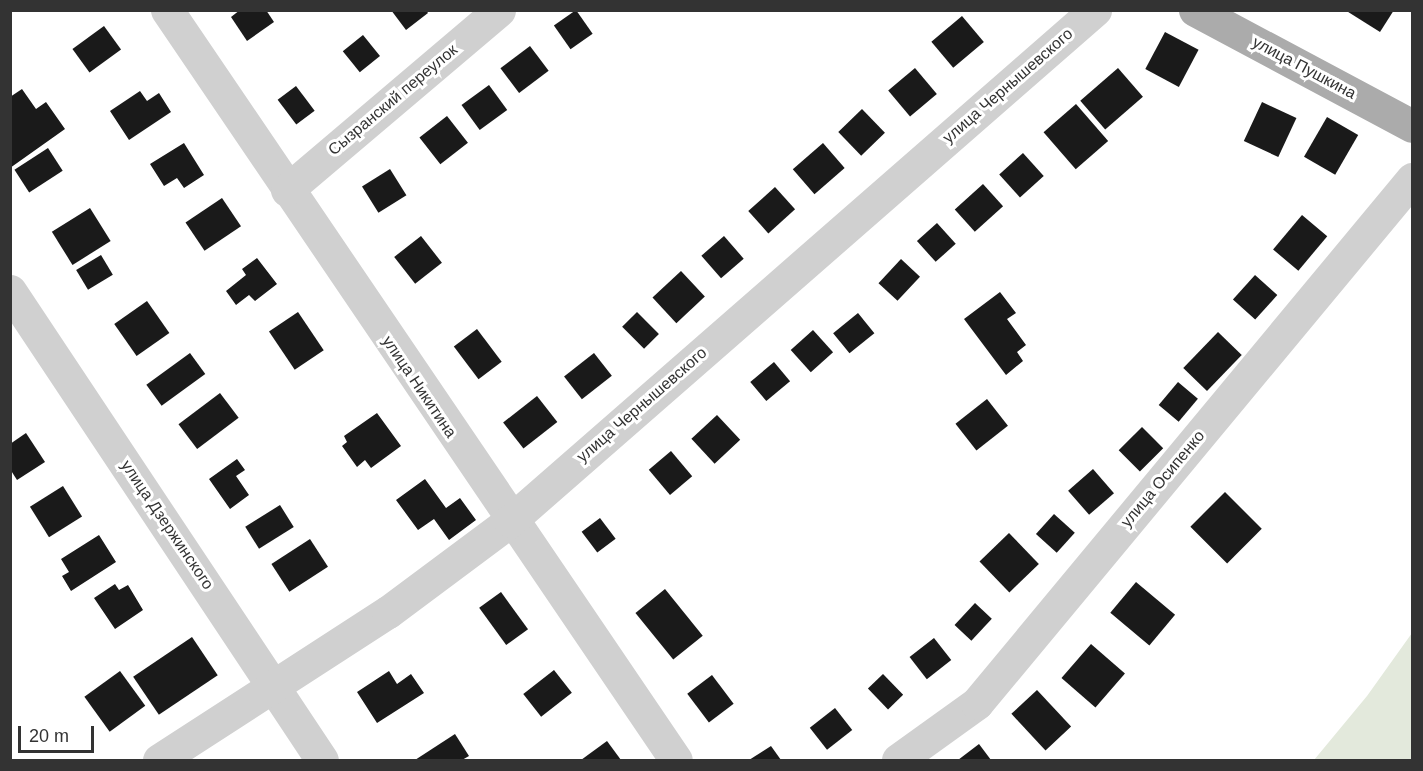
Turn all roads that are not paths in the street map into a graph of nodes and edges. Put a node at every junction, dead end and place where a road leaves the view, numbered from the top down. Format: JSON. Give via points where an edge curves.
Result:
{"nodes":[{"id":1,"x":167,"y":10,"type":"edge"},
{"id":2,"x":499,"y":10,"type":"edge"},
{"id":3,"x":1095,"y":10,"type":"edge"},
{"id":4,"x":1195,"y":10,"type":"edge"},
{"id":5,"x":1413,"y":126,"type":"edge"},
{"id":6,"x":1413,"y":179,"type":"edge"},
{"id":7,"x":287,"y":190,"type":"junction"},
{"id":8,"x":10,"y":291,"type":"edge"},
{"id":9,"x":510,"y":521,"type":"junction"},
{"id":10,"x":275,"y":684,"type":"junction"},
{"id":11,"x":159,"y":760,"type":"edge"},
{"id":12,"x":322,"y":760,"type":"edge"},
{"id":13,"x":676,"y":760,"type":"edge"},
{"id":14,"x":897,"y":760,"type":"edge"}],
"edges":[{"from":1,"to":7,"type":"street","name":"улица Никитина"},
{"from":2,"to":7,"type":"street","name":"Сызранский переулок"},
{"from":3,"to":9,"type":"street","name":"улица Чернышевского"},
{"from":4,"to":5,"type":"main road","name":"улица Пушкина"},
{"from":6,"to":14,"type":"street","name":"улица Осипенко","via":[[977,703]]},
{"from":7,"to":9,"type":"street","name":"улица Никитина"},
{"from":8,"to":10,"type":"street","name":"улица Дзержинского"},
{"from":9,"to":10,"type":"street","name":"улица Чернышевского","via":[[388,612]]},
{"from":9,"to":13,"type":"street","name":"улица Никитина"},
{"from":10,"to":11,"type":"street","name":"улица Чернышевского"},
{"from":10,"to":12,"type":"street","name":"улица Дзержинского"}]}
